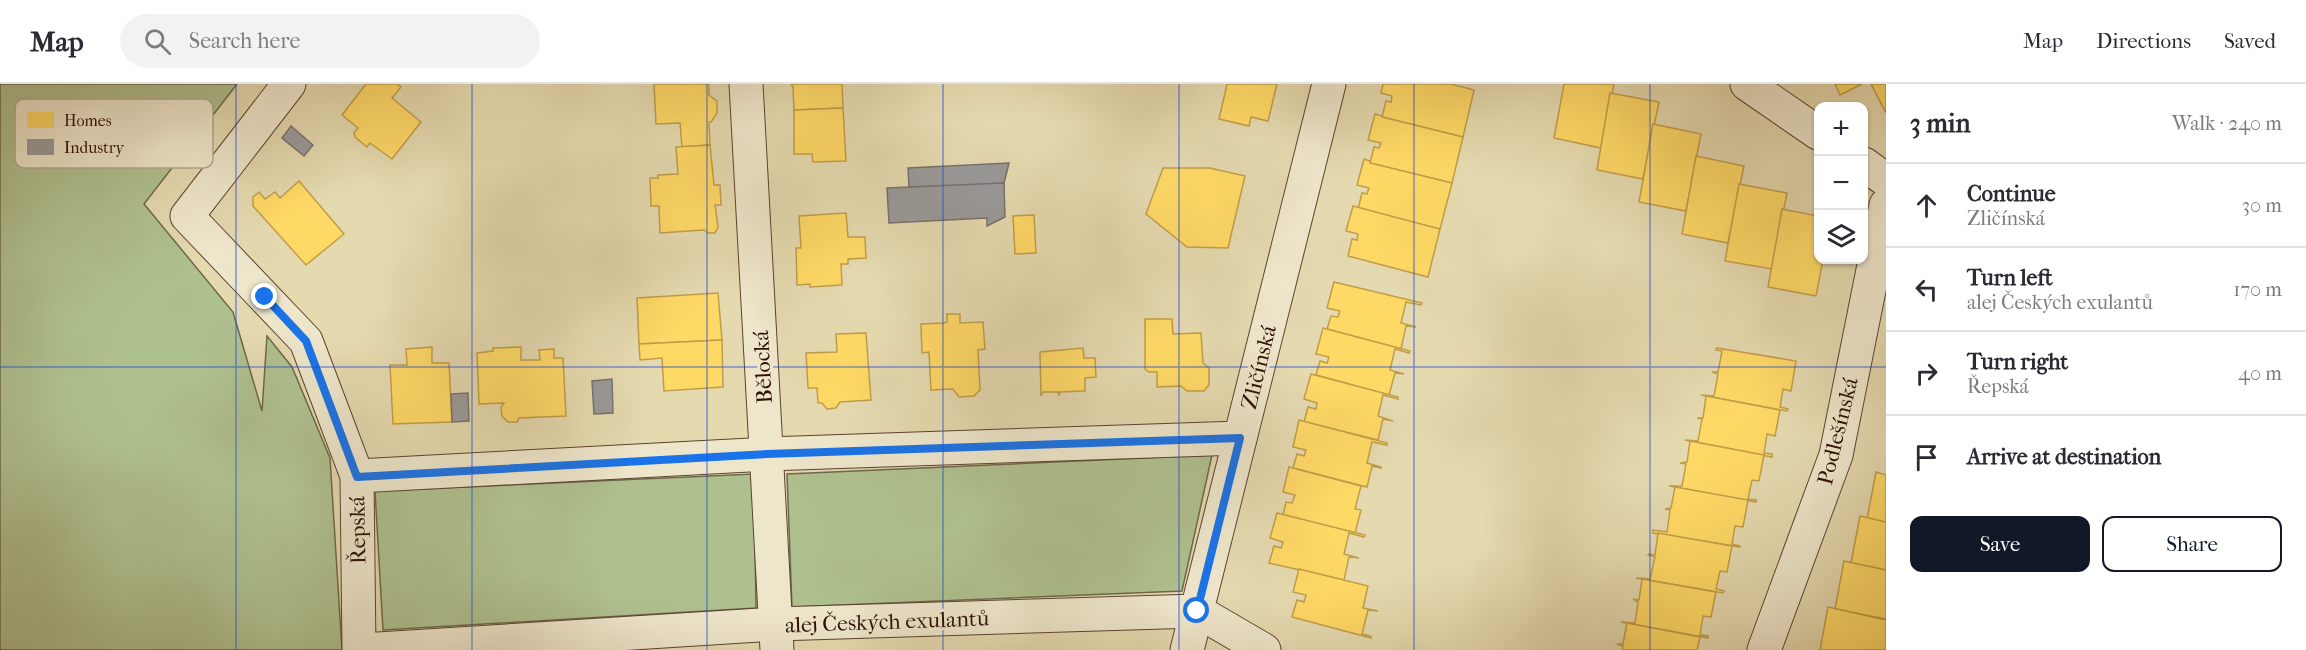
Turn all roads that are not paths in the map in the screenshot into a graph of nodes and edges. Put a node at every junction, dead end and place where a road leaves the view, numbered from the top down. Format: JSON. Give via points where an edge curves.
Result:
{"nodes":[{"id":1,"x":289,"y":84,"type":"edge"},
{"id":2,"x":746,"y":84,"type":"edge"},
{"id":3,"x":1329,"y":84,"type":"edge"},
{"id":4,"x":1747,"y":84,"type":"edge"},
{"id":5,"x":1814,"y":130,"type":"edge"},
{"id":6,"x":1868,"y":167,"type":"edge"},
{"id":7,"x":1886,"y":180,"type":"edge"},
{"id":8,"x":1886,"y":205,"type":"edge"},
{"id":9,"x":1240,"y":438,"type":"junction"},
{"id":10,"x":767,"y":454,"type":"junction"},
{"id":11,"x":357,"y":477,"type":"junction"},
{"id":12,"x":1197,"y":611,"type":"junction"},
{"id":13,"x":777,"y":637,"type":"edge"},
{"id":14,"x":361,"y":650,"type":"edge"},
{"id":15,"x":1187,"y":650,"type":"edge"},
{"id":16,"x":1264,"y":650,"type":"edge"},
{"id":17,"x":1764,"y":650,"type":"edge"}],
"edges":[{"from":1,"to":11,"type":"street","name":"Řepská","via":[[187,216],[306,341]]},
{"from":2,"to":10,"type":"street","name":"Bělocká"},
{"from":3,"to":9,"type":"street","name":"Zličínská"},
{"from":4,"to":5,"type":"street"},
{"from":6,"to":7,"type":"street"},
{"from":8,"to":17,"type":"street","name":"Podlešínská","via":[[1836,455]]},
{"from":9,"to":10,"type":"street"},
{"from":9,"to":12,"type":"street","name":"Zličínská"},
{"from":10,"to":11,"type":"street"},
{"from":10,"to":13,"type":"street","name":"Bělocká"},
{"from":11,"to":14,"type":"street","name":"Řepská"},
{"from":12,"to":13,"type":"street","name":"alej Českých exulantů"},
{"from":12,"to":15,"type":"street","name":"Zličínská"},
{"from":12,"to":16,"type":"street"},
{"from":13,"to":14,"type":"street","name":"alej Českých exulantů"}]}
